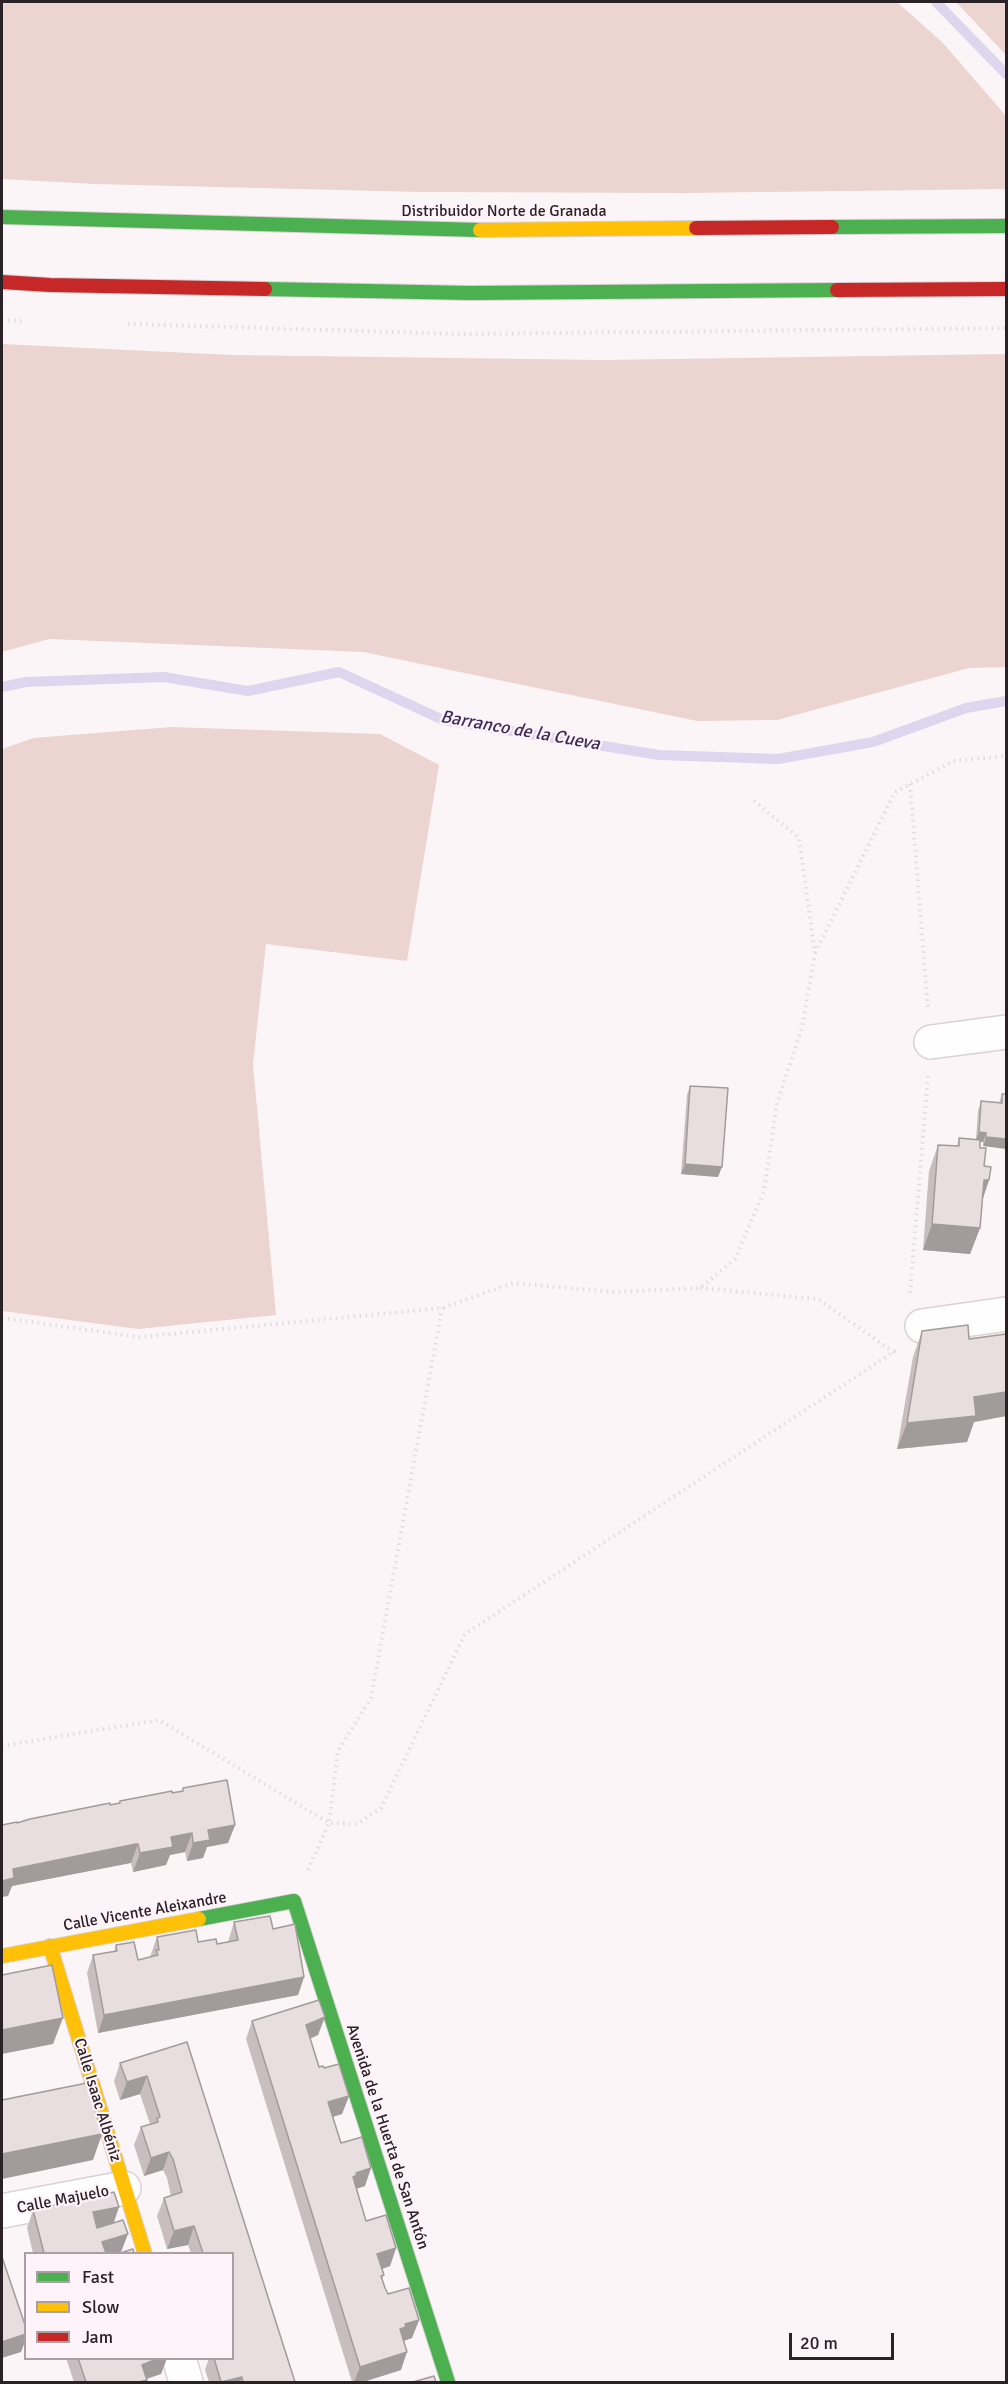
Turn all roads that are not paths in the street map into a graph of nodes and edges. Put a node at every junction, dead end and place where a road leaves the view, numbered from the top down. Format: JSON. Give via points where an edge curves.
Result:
{"nodes":[{"id":1,"x":2,"y":217,"type":"edge"},
{"id":2,"x":1006,"y":226,"type":"edge"},
{"id":3,"x":2,"y":282,"type":"edge"},
{"id":4,"x":1006,"y":289,"type":"edge"},
{"id":5,"x":1006,"y":1032,"type":"edge"},
{"id":6,"x":931,"y":1042,"type":"dead end"},
{"id":7,"x":1006,"y":1314,"type":"edge"},
{"id":8,"x":922,"y":1326,"type":"road end"},
{"id":9,"x":294,"y":1901,"type":"joint"},
{"id":10,"x":50,"y":1946,"type":"junction"},
{"id":11,"x":2,"y":1956,"type":"edge"},
{"id":12,"x":124,"y":2188,"type":"junction"},
{"id":13,"x":2,"y":2211,"type":"edge"},
{"id":14,"x":145,"y":2252,"type":"edge"},
{"id":15,"x":180,"y":2360,"type":"edge"},
{"id":16,"x":186,"y":2382,"type":"edge"},
{"id":17,"x":448,"y":2382,"type":"edge"}],
"edges":[{"from":1,"to":2,"type":"main road","name":"Distribuidor Norte de Granada","via":[[458,230]]},
{"from":3,"to":4,"type":"main road","via":[[470,293]]},
{"from":5,"to":6,"type":"street"},
{"from":7,"to":8,"type":"street"},
{"from":9,"to":10,"type":"main road","name":"Calle Vicente Aleixandre"},
{"from":9,"to":17,"type":"main road","name":"Avenida de la Huerta de San Antón"},
{"from":10,"to":11,"type":"main road","name":"Calle Vicente Aleixandre"},
{"from":10,"to":12,"type":"main road","name":"Calle Isaac Albéniz"},
{"from":12,"to":13,"type":"street","name":"Calle Majuelo"},
{"from":12,"to":14,"type":"main road","name":"Calle Isaac Albéniz"},
{"from":15,"to":16,"type":"street"}]}
